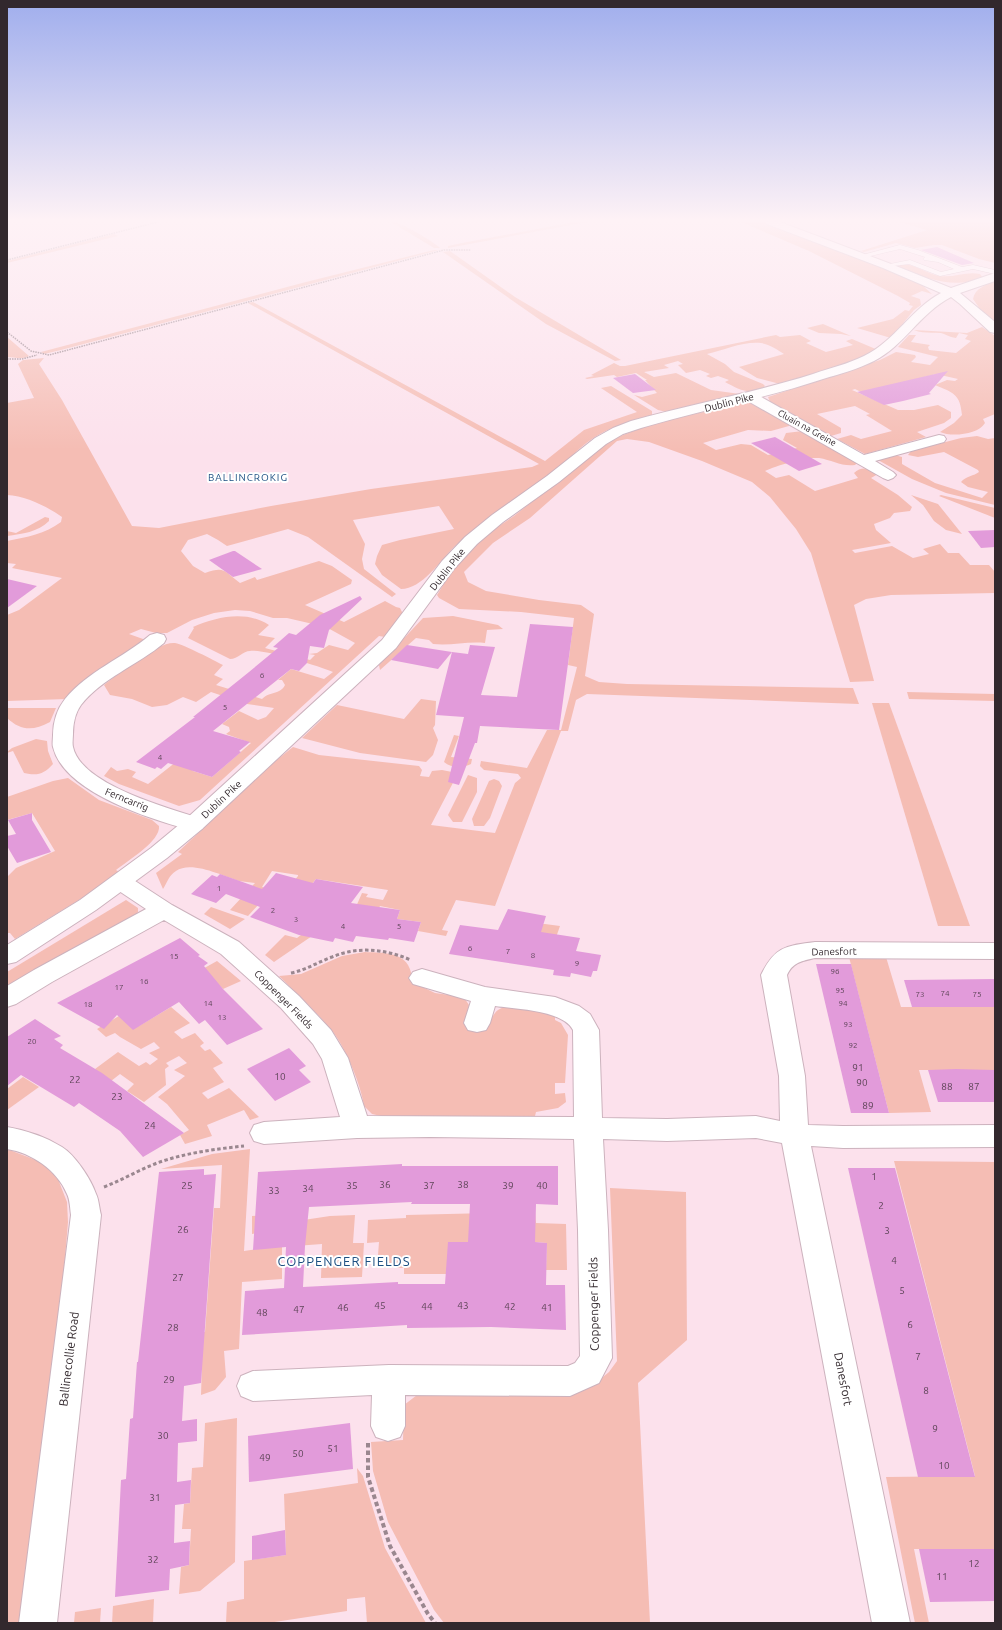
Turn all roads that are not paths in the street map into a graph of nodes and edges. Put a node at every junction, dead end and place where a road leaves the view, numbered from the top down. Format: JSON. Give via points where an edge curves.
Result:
{"nodes":[{"id":1,"x":940,"y":298,"type":"edge"},
{"id":2,"x":960,"y":298,"type":"edge"},
{"id":3,"x":995,"y":329,"type":"edge"},
{"id":4,"x":751,"y":397,"type":"junction"},
{"id":5,"x":939,"y":440,"type":"dead end"},
{"id":6,"x":862,"y":460,"type":"junction"},
{"id":7,"x":888,"y":475,"type":"dead end"},
{"id":8,"x":157,"y":639,"type":"dead end"},
{"id":9,"x":194,"y":824,"type":"junction"},
{"id":10,"x":121,"y":882,"type":"junction"},
{"id":11,"x":164,"y":910,"type":"junction"},
{"id":12,"x":995,"y":951,"type":"edge"},
{"id":13,"x":7,"y":956,"type":"edge"},
{"id":14,"x":422,"y":978,"type":"road end"},
{"id":15,"x":485,"y":996,"type":"junction"},
{"id":16,"x":7,"y":998,"type":"edge"},
{"id":17,"x":477,"y":1023,"type":"dead end"},
{"id":18,"x":357,"y":1127,"type":"junction"},
{"id":19,"x":588,"y":1128,"type":"junction"},
{"id":20,"x":264,"y":1133,"type":"road end"},
{"id":21,"x":795,"y":1135,"type":"junction"},
{"id":22,"x":995,"y":1136,"type":"edge"},
{"id":23,"x":7,"y":1138,"type":"edge"},
{"id":24,"x":389,"y":1380,"type":"junction"},
{"id":25,"x":253,"y":1386,"type":"dead end"},
{"id":26,"x":388,"y":1426,"type":"road end"},
{"id":27,"x":38,"y":1623,"type":"edge"},
{"id":28,"x":891,"y":1623,"type":"edge"}],
"edges":[{"from":1,"to":4,"type":"street","name":"Dublin Pike","via":[[926,307],[882,353],[849,367]]},
{"from":2,"to":3,"type":"street"},
{"from":4,"to":6,"type":"street","name":"Cluain na Greine"},
{"from":4,"to":9,"type":"street","name":"Dublin Pike","via":[[618,431],[602,440],[550,482],[482,531],[448,564],[389,644]]},
{"from":5,"to":6,"type":"street"},
{"from":6,"to":7,"type":"street","name":"Cluain na Greine"},
{"from":8,"to":9,"type":"street","name":"Ferncarrig","via":[[71,704],[62,732],[62,746],[74,770],[110,794]]},
{"from":9,"to":10,"type":"street","name":"Dublin Pike"},
{"from":10,"to":11,"type":"street","name":"Coppenger Fields"},
{"from":10,"to":13,"type":"street","name":"Dublin Pike"},
{"from":11,"to":16,"type":"street"},
{"from":11,"to":18,"type":"street","name":"Coppenger Fields","via":[[230,948],[290,1002],[322,1037],[335,1058]]},
{"from":12,"to":21,"type":"street","name":"Danesfort","via":[[815,950],[788,954],[778,964],[774,975],[792,1076]]},
{"from":14,"to":15,"type":"street","name":"Coppenger Fields"},
{"from":15,"to":17,"type":"street"},
{"from":15,"to":19,"type":"street","name":"Coppenger Fields","via":[[555,1006],[582,1020],[586,1030]]},
{"from":18,"to":19,"type":"street"},
{"from":18,"to":20,"type":"street"},
{"from":19,"to":21,"type":"street","via":[[667,1130],[756,1127]]},
{"from":19,"to":24,"type":"street","name":"Coppenger Fields","via":[[596,1358],[587,1373],[570,1381]]},
{"from":21,"to":22,"type":"street"},
{"from":21,"to":28,"type":"street","name":"Danesfort"},
{"from":23,"to":27,"type":"street","name":"Ballinecollie Road","via":[[19,1140],[53,1154],[71,1174],[82,1194],[86,1215]]},
{"from":24,"to":25,"type":"street","name":"Coppenger Fields"},
{"from":24,"to":26,"type":"street"}]}
